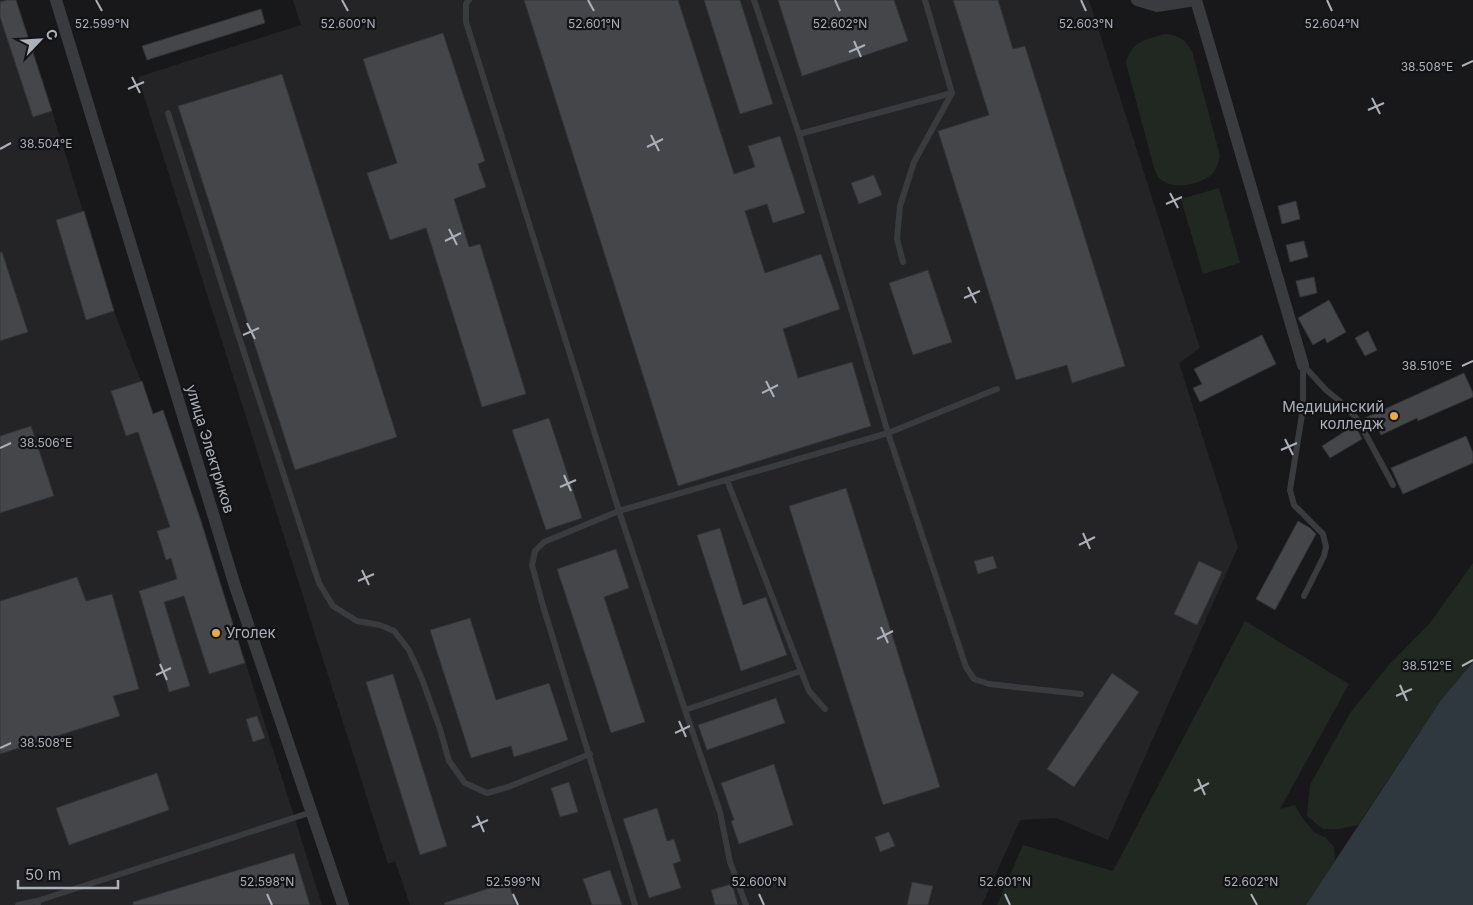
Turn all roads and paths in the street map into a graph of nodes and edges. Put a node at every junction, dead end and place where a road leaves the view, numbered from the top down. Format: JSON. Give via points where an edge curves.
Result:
{"nodes":[{"id":1,"x":56,"y":0,"type":"edge"},
{"id":2,"x":469,"y":0,"type":"edge"},
{"id":3,"x":754,"y":0,"type":"edge"},
{"id":4,"x":925,"y":0,"type":"edge"},
{"id":5,"x":1138,"y":0,"type":"edge"},
{"id":6,"x":1195,"y":0,"type":"edge"},
{"id":7,"x":952,"y":93,"type":"junction"},
{"id":8,"x":168,"y":113,"type":"dead end"},
{"id":9,"x":799,"y":134,"type":"junction"},
{"id":10,"x":903,"y":262,"type":"dead end"},
{"id":11,"x":1303,"y":365,"type":"junction"},
{"id":12,"x":997,"y":390,"type":"dead end"},
{"id":13,"x":888,"y":433,"type":"junction"},
{"id":14,"x":727,"y":480,"type":"junction"},
{"id":15,"x":1393,"y":485,"type":"dead end"},
{"id":16,"x":619,"y":511,"type":"junction"},
{"id":17,"x":1304,"y":596,"type":"dead end"},
{"id":18,"x":800,"y":671,"type":"junction"},
{"id":19,"x":1081,"y":694,"type":"dead end"},
{"id":20,"x":825,"y":709,"type":"dead end"},
{"id":21,"x":685,"y":710,"type":"junction"},
{"id":22,"x":590,"y":754,"type":"junction"},
{"id":23,"x":312,"y":812,"type":"junction"},
{"id":24,"x":38,"y":903,"type":"edge"},
{"id":25,"x":18,"y":905,"type":"edge"},
{"id":26,"x":343,"y":905,"type":"edge"},
{"id":27,"x":635,"y":905,"type":"edge"},
{"id":28,"x":746,"y":905,"type":"edge"}],
"edges":[{"from":1,"to":23,"type":"street","name":"улица Электриков","via":[[235,586]]},
{"from":2,"to":16,"type":"lane","via":[[466,22]]},
{"from":3,"to":9,"type":"lane"},
{"from":4,"to":7,"type":"lane"},
{"from":5,"to":6,"type":"street","via":[[1157,6]]},
{"from":6,"to":11,"type":"street"},
{"from":7,"to":9,"type":"lane"},
{"from":7,"to":10,"type":"lane","via":[[914,162],[900,206],[897,239]]},
{"from":8,"to":22,"type":"lane","via":[[319,583],[333,606],[357,621],[380,624],[394,631],[409,650],[449,760],[465,783],[487,793]]},
{"from":9,"to":13,"type":"lane"},
{"from":11,"to":15,"type":"lane","via":[[1358,420]]},
{"from":11,"to":17,"type":"lane","via":[[1303,408],[1290,490],[1294,505],[1323,534],[1326,547]]},
{"from":12,"to":13,"type":"lane"},
{"from":13,"to":14,"type":"lane"},
{"from":13,"to":19,"type":"lane","via":[[966,668],[974,680]]},
{"from":14,"to":16,"type":"lane"},
{"from":14,"to":18,"type":"lane"},
{"from":16,"to":21,"type":"lane"},
{"from":16,"to":22,"type":"lane","via":[[544,542],[535,551],[532,565]]},
{"from":18,"to":20,"type":"lane","via":[[809,691]]},
{"from":18,"to":21,"type":"lane"},
{"from":21,"to":28,"type":"lane","via":[[720,812],[730,862]]},
{"from":22,"to":27,"type":"lane"},
{"from":23,"to":24,"type":"lane"},
{"from":23,"to":26,"type":"street","name":"улица Электриков"},
{"from":24,"to":25,"type":"lane"}]}
